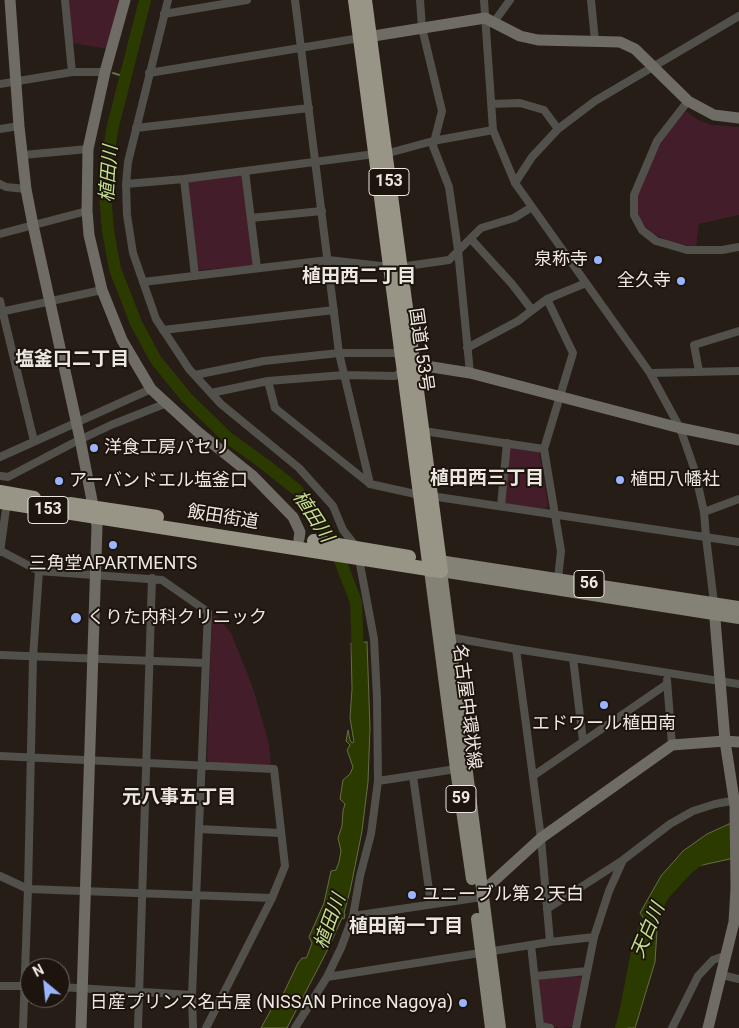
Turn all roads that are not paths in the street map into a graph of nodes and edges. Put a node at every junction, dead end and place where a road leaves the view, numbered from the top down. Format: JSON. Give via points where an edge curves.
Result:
{"nodes":[{"id":1,"x":10,"y":0,"type":"edge"},
{"id":2,"x":65,"y":0,"type":"edge"},
{"id":3,"x":125,"y":0,"type":"edge"},
{"id":4,"x":168,"y":0,"type":"edge"},
{"id":5,"x":247,"y":0,"type":"edge"},
{"id":6,"x":295,"y":0,"type":"edge"},
{"id":7,"x":355,"y":0,"type":"edge"},
{"id":8,"x":365,"y":0,"type":"edge"},
{"id":9,"x":420,"y":0,"type":"edge"},
{"id":10,"x":484,"y":0,"type":"edge"},
{"id":11,"x":510,"y":0,"type":"edge"},
{"id":12,"x":591,"y":0,"type":"edge"},
{"id":13,"x":164,"y":14,"type":"junction"},
{"id":14,"x":739,"y":16,"type":"edge"},
{"id":15,"x":490,"y":20,"type":"junction"},
{"id":16,"x":422,"y":28,"type":"junction"},
{"id":17,"x":365,"y":37,"type":"junction"},
{"id":18,"x":595,"y":41,"type":"junction"},
{"id":19,"x":301,"y":48,"type":"junction"},
{"id":20,"x":651,"y":67,"type":"junction"},
{"id":21,"x":72,"y":72,"type":"junction"},
{"id":22,"x":105,"y":72,"type":"junction"},
{"id":23,"x":150,"y":72,"type":"junction"},
{"id":24,"x":17,"y":80,"type":"junction"},
{"id":25,"x":0,"y":84,"type":"edge"},
{"id":26,"x":688,"y":101,"type":"junction"},
{"id":27,"x":492,"y":104,"type":"junction"},
{"id":28,"x":308,"y":108,"type":"junction"},
{"id":29,"x":739,"y":118,"type":"edge"},
{"id":30,"x":19,"y":126,"type":"junction"},
{"id":31,"x":136,"y":128,"type":"junction"},
{"id":32,"x":0,"y":129,"type":"edge"},
{"id":33,"x":558,"y":129,"type":"junction"},
{"id":34,"x":493,"y":130,"type":"junction"},
{"id":35,"x":434,"y":141,"type":"junction"},
{"id":36,"x":88,"y":149,"type":"junction"},
{"id":37,"x":380,"y":154,"type":"junction"},
{"id":38,"x":23,"y":155,"type":"junction"},
{"id":39,"x":315,"y":162,"type":"junction"},
{"id":40,"x":245,"y":171,"type":"junction"},
{"id":41,"x":184,"y":178,"type":"junction"},
{"id":42,"x":515,"y":183,"type":"junction"},
{"id":43,"x":0,"y":184,"type":"edge"},
{"id":44,"x":126,"y":184,"type":"junction"},
{"id":45,"x":26,"y":189,"type":"junction"},
{"id":46,"x":532,"y":207,"type":"junction"},
{"id":47,"x":87,"y":211,"type":"junction"},
{"id":48,"x":322,"y":211,"type":"junction"},
{"id":49,"x":251,"y":218,"type":"junction"},
{"id":50,"x":33,"y":225,"type":"junction"},
{"id":51,"x":0,"y":234,"type":"edge"},
{"id":52,"x":471,"y":239,"type":"junction"},
{"id":53,"x":739,"y":247,"type":"edge"},
{"id":54,"x":458,"y":250,"type":"junction"},
{"id":55,"x":328,"y":260,"type":"junction"},
{"id":56,"x":395,"y":267,"type":"junction"},
{"id":57,"x":257,"y":268,"type":"junction"},
{"id":58,"x":195,"y":276,"type":"junction"},
{"id":59,"x":143,"y":282,"type":"junction"},
{"id":60,"x":586,"y":283,"type":"junction"},
{"id":61,"x":102,"y":290,"type":"junction"},
{"id":62,"x":547,"y":298,"type":"junction"},
{"id":63,"x":0,"y":301,"type":"edge"},
{"id":64,"x":49,"y":301,"type":"junction"},
{"id":65,"x":334,"y":310,"type":"junction"},
{"id":66,"x":532,"y":310,"type":"junction"},
{"id":67,"x":1,"y":312,"type":"edge"},
{"id":68,"x":163,"y":330,"type":"junction"},
{"id":69,"x":739,"y":331,"type":"edge"},
{"id":70,"x":466,"y":348,"type":"junction"},
{"id":71,"x":339,"y":352,"type":"junction"},
{"id":72,"x":406,"y":364,"type":"junction"},
{"id":73,"x":699,"y":371,"type":"junction"},
{"id":74,"x":739,"y":371,"type":"edge"},
{"id":75,"x":470,"y":373,"type":"junction"},
{"id":76,"x":650,"y":373,"type":"junction"},
{"id":77,"x":195,"y":375,"type":"junction"},
{"id":78,"x":344,"y":375,"type":"junction"},
{"id":79,"x":268,"y":381,"type":"junction"},
{"id":80,"x":150,"y":389,"type":"junction"},
{"id":81,"x":211,"y":393,"type":"junction"},
{"id":82,"x":561,"y":396,"type":"junction"},
{"id":83,"x":167,"y":404,"type":"junction"},
{"id":84,"x":75,"y":422,"type":"junction"},
{"id":85,"x":680,"y":428,"type":"junction"},
{"id":86,"x":423,"y":431,"type":"junction"},
{"id":87,"x":80,"y":439,"type":"junction"},
{"id":88,"x":739,"y":440,"type":"edge"},
{"id":89,"x":34,"y":441,"type":"junction"},
{"id":90,"x":506,"y":444,"type":"junction"},
{"id":91,"x":544,"y":449,"type":"junction"},
{"id":92,"x":0,"y":457,"type":"edge"},
{"id":93,"x":0,"y":471,"type":"edge"},
{"id":94,"x":1,"y":476,"type":"edge"},
{"id":95,"x":0,"y":483,"type":"edge"},
{"id":96,"x":370,"y":484,"type":"junction"},
{"id":97,"x":426,"y":495,"type":"junction"},
{"id":98,"x":1,"y":498,"type":"edge"},
{"id":99,"x":739,"y":499,"type":"edge"},
{"id":100,"x":501,"y":506,"type":"junction"},
{"id":101,"x":94,"y":512,"type":"junction"},
{"id":102,"x":704,"y":512,"type":"junction"},
{"id":103,"x":554,"y":514,"type":"junction"},
{"id":104,"x":706,"y":537,"type":"junction"},
{"id":105,"x":739,"y":542,"type":"edge"},
{"id":106,"x":306,"y":543,"type":"junction"},
{"id":107,"x":0,"y":552,"type":"edge"},
{"id":108,"x":352,"y":552,"type":"junction"},
{"id":109,"x":435,"y":566,"type":"junction"},
{"id":110,"x":39,"y":571,"type":"junction"},
{"id":111,"x":95,"y":575,"type":"junction"},
{"id":112,"x":152,"y":578,"type":"junction"},
{"id":113,"x":558,"y":579,"type":"junction"},
{"id":114,"x":739,"y":607,"type":"edge"},
{"id":115,"x":714,"y":608,"type":"junction"},
{"id":116,"x":739,"y":618,"type":"edge"},
{"id":117,"x":449,"y":637,"type":"junction"},
{"id":118,"x":516,"y":649,"type":"junction"},
{"id":119,"x":0,"y":655,"type":"edge"},
{"id":120,"x":33,"y":657,"type":"junction"},
{"id":121,"x":92,"y":658,"type":"junction"},
{"id":122,"x":573,"y":658,"type":"junction"},
{"id":123,"x":150,"y":660,"type":"junction"},
{"id":124,"x":205,"y":663,"type":"junction"},
{"id":125,"x":666,"y":673,"type":"junction"},
{"id":126,"x":720,"y":681,"type":"junction"},
{"id":127,"x":667,"y":684,"type":"junction"},
{"id":128,"x":739,"y":684,"type":"edge"},
{"id":129,"x":583,"y":741,"type":"junction"},
{"id":130,"x":725,"y":741,"type":"junction"},
{"id":131,"x":739,"y":742,"type":"edge"},
{"id":132,"x":672,"y":745,"type":"junction"},
{"id":133,"x":0,"y":756,"type":"edge"},
{"id":134,"x":32,"y":758,"type":"junction"},
{"id":135,"x":89,"y":760,"type":"junction"},
{"id":136,"x":146,"y":764,"type":"junction"},
{"id":137,"x":202,"y":767,"type":"junction"},
{"id":138,"x":456,"y":769,"type":"junction"},
{"id":139,"x":413,"y":776,"type":"junction"},
{"id":140,"x":533,"y":776,"type":"junction"},
{"id":141,"x":378,"y":781,"type":"junction"},
{"id":142,"x":736,"y":802,"type":"edge"},
{"id":143,"x":198,"y":829,"type":"junction"},
{"id":144,"x":280,"y":833,"type":"junction"},
{"id":145,"x":541,"y":838,"type":"junction"},
{"id":146,"x":623,"y":860,"type":"junction"},
{"id":147,"x":0,"y":876,"type":"edge"},
{"id":148,"x":28,"y":888,"type":"junction"},
{"id":149,"x":85,"y":891,"type":"junction"},
{"id":150,"x":142,"y":893,"type":"junction"},
{"id":151,"x":479,"y":894,"type":"junction"},
{"id":152,"x":196,"y":895,"type":"junction"},
{"id":153,"x":272,"y":898,"type":"junction"},
{"id":154,"x":431,"y":904,"type":"junction"},
{"id":155,"x":547,"y":909,"type":"junction"},
{"id":156,"x":353,"y":916,"type":"junction"},
{"id":157,"x":737,"y":919,"type":"edge"},
{"id":158,"x":594,"y":937,"type":"junction"},
{"id":159,"x":550,"y":942,"type":"junction"},
{"id":160,"x":531,"y":945,"type":"junction"},
{"id":161,"x":485,"y":952,"type":"junction"},
{"id":162,"x":726,"y":955,"type":"junction"},
{"id":163,"x":28,"y":958,"type":"edge"},
{"id":164,"x":587,"y":971,"type":"junction"},
{"id":165,"x":722,"y":975,"type":"junction"},
{"id":166,"x":536,"y":976,"type":"junction"},
{"id":167,"x":327,"y":977,"type":"junction"},
{"id":168,"x":739,"y":979,"type":"edge"},
{"id":169,"x":0,"y":986,"type":"edge"},
{"id":170,"x":20,"y":986,"type":"edge"},
{"id":171,"x":70,"y":987,"type":"edge"},
{"id":172,"x":82,"y":988,"type":"junction"},
{"id":173,"x":139,"y":991,"type":"junction"},
{"id":174,"x":192,"y":995,"type":"junction"},
{"id":175,"x":25,"y":1008,"type":"edge"},
{"id":176,"x":23,"y":1028,"type":"edge"},
{"id":177,"x":81,"y":1028,"type":"edge"},
{"id":178,"x":138,"y":1028,"type":"edge"},
{"id":179,"x":193,"y":1028,"type":"edge"},
{"id":180,"x":206,"y":1028,"type":"edge"},
{"id":181,"x":295,"y":1028,"type":"edge"},
{"id":182,"x":491,"y":1028,"type":"edge"},
{"id":183,"x":500,"y":1028,"type":"edge"},
{"id":184,"x":550,"y":1028,"type":"edge"},
{"id":185,"x":576,"y":1028,"type":"edge"},
{"id":186,"x":672,"y":1028,"type":"edge"},
{"id":187,"x":708,"y":1028,"type":"edge"}],
"edges":[{"from":1,"to":24,"type":"street"},
{"from":2,"to":21,"type":"street"},
{"from":3,"to":22,"type":"street"},
{"from":4,"to":13,"type":"street"},
{"from":5,"to":13,"type":"street"},
{"from":6,"to":19,"type":"street"},
{"from":7,"to":17,"type":"highway","name":"国道153号","number":"153"},
{"from":8,"to":17,"type":"highway","name":"国道153号","number":"153"},
{"from":9,"to":16,"type":"street"},
{"from":10,"to":15,"type":"street"},
{"from":11,"to":15,"type":"street"},
{"from":12,"to":18,"type":"street"},
{"from":13,"to":23,"type":"street"},
{"from":14,"to":20,"type":"street"},
{"from":15,"to":16,"type":"street"},
{"from":15,"to":18,"type":"street","via":[[520,36],[538,40]]},
{"from":15,"to":27,"type":"street"},
{"from":16,"to":17,"type":"street"},
{"from":16,"to":35,"type":"street","via":[[442,111]]},
{"from":17,"to":19,"type":"street"},
{"from":17,"to":37,"type":"highway","name":"国道153号","number":"153"},
{"from":18,"to":20,"type":"street","via":[[620,42],[635,50]]},
{"from":19,"to":23,"type":"street"},
{"from":19,"to":28,"type":"street"},
{"from":20,"to":26,"type":"street"},
{"from":20,"to":33,"type":"street","via":[[595,101]]},
{"from":21,"to":22,"type":"street"},
{"from":21,"to":24,"type":"street"},
{"from":22,"to":36,"type":"street"},
{"from":23,"to":31,"type":"street"},
{"from":24,"to":25,"type":"street"},
{"from":24,"to":30,"type":"street"},
{"from":26,"to":29,"type":"street","via":[[714,115]]},
{"from":26,"to":53,"type":"street","via":[[657,140],[634,195],[634,215],[642,230],[656,241],[687,250]]},
{"from":27,"to":33,"type":"street","via":[[520,102],[544,110]]},
{"from":27,"to":34,"type":"street"},
{"from":28,"to":31,"type":"street"},
{"from":28,"to":39,"type":"street"},
{"from":30,"to":32,"type":"street"},
{"from":30,"to":38,"type":"street"},
{"from":31,"to":44,"type":"street"},
{"from":33,"to":42,"type":"street","via":[[532,157]]},
{"from":34,"to":35,"type":"street"},
{"from":34,"to":42,"type":"street"},
{"from":35,"to":37,"type":"street"},
{"from":35,"to":54,"type":"street","via":[[433,146],[449,187]]},
{"from":36,"to":38,"type":"street"},
{"from":36,"to":47,"type":"street"},
{"from":37,"to":39,"type":"street"},
{"from":37,"to":56,"type":"highway","name":"国道153号","number":"153"},
{"from":38,"to":45,"type":"street"},
{"from":39,"to":40,"type":"street"},
{"from":39,"to":48,"type":"street"},
{"from":40,"to":41,"type":"street"},
{"from":40,"to":49,"type":"street"},
{"from":41,"to":44,"type":"street"},
{"from":41,"to":58,"type":"street"},
{"from":42,"to":46,"type":"street"},
{"from":43,"to":45,"type":"street"},
{"from":44,"to":59,"type":"street","via":[[129,237]]},
{"from":45,"to":50,"type":"street"},
{"from":46,"to":52,"type":"street","via":[[514,218],[481,228]]},
{"from":46,"to":60,"type":"street"},
{"from":47,"to":50,"type":"street"},
{"from":47,"to":61,"type":"street"},
{"from":48,"to":49,"type":"street"},
{"from":48,"to":55,"type":"street"},
{"from":49,"to":57,"type":"street"},
{"from":50,"to":51,"type":"street"},
{"from":50,"to":64,"type":"street"},
{"from":52,"to":54,"type":"street"},
{"from":52,"to":66,"type":"street"},
{"from":54,"to":56,"type":"street","via":[[449,260]]},
{"from":54,"to":70,"type":"street"},
{"from":55,"to":56,"type":"street"},
{"from":55,"to":57,"type":"street"},
{"from":55,"to":65,"type":"street"},
{"from":56,"to":72,"type":"highway","name":"国道153号","number":"153"},
{"from":57,"to":58,"type":"street"},
{"from":58,"to":59,"type":"street"},
{"from":59,"to":68,"type":"street"},
{"from":60,"to":62,"type":"street"},
{"from":60,"to":76,"type":"street"},
{"from":61,"to":64,"type":"street"},
{"from":61,"to":80,"type":"street","via":[[122,340]]},
{"from":62,"to":66,"type":"street"},
{"from":62,"to":82,"type":"street","via":[[573,353]]},
{"from":63,"to":67,"type":"street"},
{"from":64,"to":67,"type":"street"},
{"from":64,"to":84,"type":"street"},
{"from":65,"to":68,"type":"street"},
{"from":65,"to":71,"type":"street"},
{"from":66,"to":70,"type":"street","via":[[518,321]]},
{"from":67,"to":89,"type":"street"},
{"from":68,"to":77,"type":"street"},
{"from":69,"to":73,"type":"street","via":[[694,345]]},
{"from":70,"to":75,"type":"street"},
{"from":71,"to":72,"type":"street","via":[[395,353]]},
{"from":71,"to":77,"type":"street","via":[[264,361]]},
{"from":71,"to":78,"type":"street"},
{"from":72,"to":75,"type":"street"},
{"from":72,"to":78,"type":"street","via":[[395,376]]},
{"from":72,"to":86,"type":"highway","name":"国道153号","number":"153"},
{"from":72,"to":97,"type":"highway","name":"国道153号","number":"153"},
{"from":73,"to":74,"type":"street"},
{"from":73,"to":76,"type":"street"},
{"from":75,"to":82,"type":"street"},
{"from":76,"to":85,"type":"street"},
{"from":77,"to":81,"type":"street"},
{"from":78,"to":79,"type":"street"},
{"from":78,"to":96,"type":"street"},
{"from":79,"to":81,"type":"street"},
{"from":79,"to":96,"type":"street","via":[[275,408]]},
{"from":80,"to":83,"type":"street"},
{"from":80,"to":84,"type":"street"},
{"from":81,"to":108,"type":"street","via":[[299,468],[332,506]]},
{"from":82,"to":85,"type":"street"},
{"from":82,"to":91,"type":"street"},
{"from":83,"to":87,"type":"street"},
{"from":83,"to":106,"type":"street","via":[[253,476],[293,517]]},
{"from":84,"to":87,"type":"street"},
{"from":84,"to":89,"type":"street"},
{"from":85,"to":88,"type":"street"},
{"from":85,"to":102,"type":"street"},
{"from":86,"to":90,"type":"street"},
{"from":86,"to":97,"type":"highway","name":"国道153号","number":"153"},
{"from":87,"to":94,"type":"street","via":[[8,477]]},
{"from":87,"to":101,"type":"street"},
{"from":89,"to":92,"type":"street"},
{"from":90,"to":91,"type":"street"},
{"from":90,"to":100,"type":"street"},
{"from":91,"to":103,"type":"street"},
{"from":93,"to":94,"type":"street"},
{"from":94,"to":95,"type":"street"},
{"from":96,"to":97,"type":"street"},
{"from":97,"to":100,"type":"street"},
{"from":97,"to":109,"type":"highway","name":"国道153号","number":"153"},
{"from":98,"to":101,"type":"highway","name":"飯田街道","number":"153"},
{"from":98,"to":107,"type":"street"},
{"from":99,"to":102,"type":"street"},
{"from":100,"to":103,"type":"street"},
{"from":101,"to":106,"type":"highway","name":"飯田街道","number":"153"},
{"from":101,"to":111,"type":"street","via":[[97,526]]},
{"from":102,"to":104,"type":"street"},
{"from":103,"to":104,"type":"street"},
{"from":103,"to":113,"type":"street","via":[[561,550]]},
{"from":104,"to":105,"type":"street"},
{"from":104,"to":115,"type":"street"},
{"from":106,"to":108,"type":"highway","name":"飯田街道","number":"153"},
{"from":107,"to":110,"type":"street"},
{"from":108,"to":109,"type":"highway","name":"飯田街道","number":"153"},
{"from":108,"to":141,"type":"street","via":[[374,639]]},
{"from":109,"to":113,"type":"main road","number":"56"},
{"from":109,"to":115,"type":"main road","number":"56"},
{"from":109,"to":117,"type":"main road","name":"名古屋中環状線","number":"59"},
{"from":109,"to":138,"type":"main road","name":"名古屋中環状線","number":"59"},
{"from":110,"to":111,"type":"street"},
{"from":110,"to":120,"type":"street"},
{"from":111,"to":112,"type":"street"},
{"from":111,"to":121,"type":"street"},
{"from":112,"to":123,"type":"street"},
{"from":112,"to":124,"type":"street","via":[[162,580],[208,612]]},
{"from":113,"to":115,"type":"main road","number":"56"},
{"from":114,"to":115,"type":"main road","number":"56"},
{"from":115,"to":116,"type":"main road","number":"56"},
{"from":115,"to":126,"type":"street"},
{"from":117,"to":118,"type":"street"},
{"from":117,"to":151,"type":"main road","name":"名古屋中環状線","number":"59"},
{"from":118,"to":122,"type":"street"},
{"from":118,"to":140,"type":"street"},
{"from":119,"to":120,"type":"street"},
{"from":120,"to":121,"type":"street"},
{"from":120,"to":134,"type":"street"},
{"from":121,"to":123,"type":"street"},
{"from":121,"to":135,"type":"street"},
{"from":122,"to":125,"type":"street"},
{"from":122,"to":129,"type":"street"},
{"from":123,"to":124,"type":"street"},
{"from":123,"to":136,"type":"street"},
{"from":124,"to":137,"type":"street"},
{"from":125,"to":126,"type":"street"},
{"from":125,"to":127,"type":"street"},
{"from":126,"to":128,"type":"street"},
{"from":126,"to":130,"type":"street"},
{"from":127,"to":129,"type":"street"},
{"from":127,"to":132,"type":"street"},
{"from":129,"to":140,"type":"street"},
{"from":130,"to":131,"type":"street"},
{"from":130,"to":132,"type":"street"},
{"from":130,"to":142,"type":"street"},
{"from":132,"to":145,"type":"street"},
{"from":133,"to":134,"type":"street"},
{"from":134,"to":135,"type":"street"},
{"from":134,"to":148,"type":"street"},
{"from":135,"to":136,"type":"street"},
{"from":135,"to":149,"type":"street"},
{"from":136,"to":137,"type":"street"},
{"from":136,"to":150,"type":"street"},
{"from":137,"to":143,"type":"street"},
{"from":137,"to":144,"type":"street","via":[[274,769]]},
{"from":138,"to":139,"type":"street"},
{"from":138,"to":151,"type":"main road","name":"名古屋中環状線","number":"59"},
{"from":139,"to":141,"type":"street"},
{"from":139,"to":154,"type":"street"},
{"from":140,"to":145,"type":"street"},
{"from":141,"to":156,"type":"street","via":[[371,834]]},
{"from":142,"to":146,"type":"street","via":[[715,804],[693,812],[670,824]]},
{"from":142,"to":157,"type":"street"},
{"from":143,"to":144,"type":"street"},
{"from":143,"to":152,"type":"street"},
{"from":144,"to":153,"type":"street","via":[[285,866]]},
{"from":145,"to":151,"type":"street"},
{"from":145,"to":155,"type":"street"},
{"from":146,"to":155,"type":"street"},
{"from":146,"to":158,"type":"street"},
{"from":147,"to":148,"type":"street"},
{"from":148,"to":149,"type":"street"},
{"from":148,"to":163,"type":"street"},
{"from":149,"to":150,"type":"street"},
{"from":149,"to":172,"type":"street"},
{"from":150,"to":152,"type":"street"},
{"from":150,"to":173,"type":"street"},
{"from":151,"to":154,"type":"street"},
{"from":151,"to":161,"type":"main road","name":"名古屋中環状線","number":"59"},
{"from":152,"to":153,"type":"street"},
{"from":152,"to":174,"type":"street"},
{"from":153,"to":180,"type":"street"},
{"from":154,"to":156,"type":"street"},
{"from":155,"to":159,"type":"street"},
{"from":156,"to":167,"type":"street"},
{"from":157,"to":162,"type":"street"},
{"from":158,"to":159,"type":"street"},
{"from":158,"to":164,"type":"street"},
{"from":159,"to":160,"type":"street"},
{"from":160,"to":161,"type":"street"},
{"from":160,"to":166,"type":"street"},
{"from":161,"to":167,"type":"street"},
{"from":161,"to":182,"type":"main road","name":"名古屋中環状線","number":"59"},
{"from":161,"to":183,"type":"main road","name":"名古屋中環状線","number":"59"},
{"from":162,"to":165,"type":"street"},
{"from":162,"to":186,"type":"street","via":[[712,960],[698,976]]},
{"from":164,"to":166,"type":"street"},
{"from":164,"to":185,"type":"street"},
{"from":165,"to":168,"type":"street"},
{"from":165,"to":187,"type":"street"},
{"from":166,"to":184,"type":"street","via":[[540,1026]]},
{"from":167,"to":181,"type":"street"},
{"from":169,"to":170,"type":"street"},
{"from":171,"to":172,"type":"street"},
{"from":172,"to":173,"type":"street"},
{"from":172,"to":177,"type":"street"},
{"from":173,"to":174,"type":"street"},
{"from":173,"to":178,"type":"street"},
{"from":174,"to":179,"type":"street"},
{"from":175,"to":176,"type":"street"}]}
